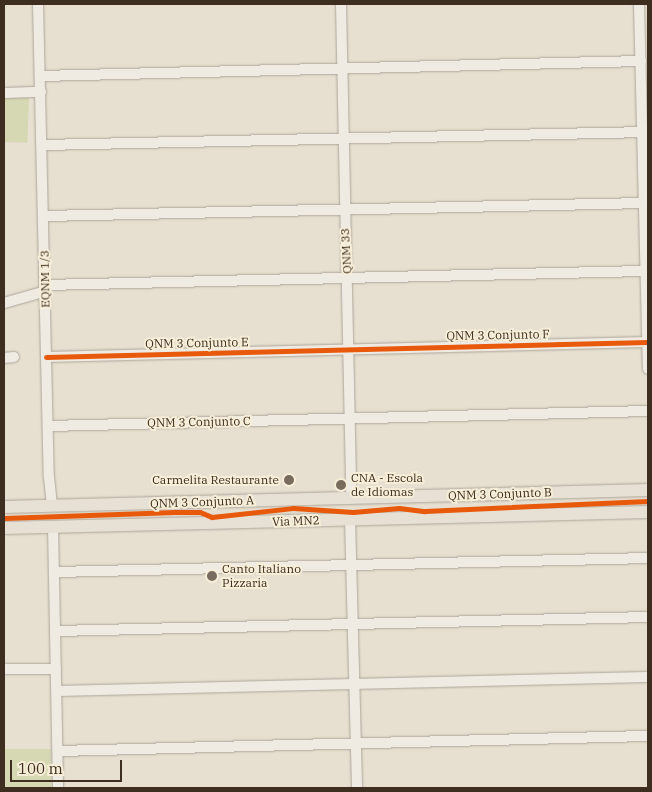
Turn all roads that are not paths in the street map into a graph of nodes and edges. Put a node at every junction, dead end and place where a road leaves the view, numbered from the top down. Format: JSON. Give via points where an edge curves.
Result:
{"nodes":[{"id":1,"x":38,"y":4,"type":"edge"},
{"id":2,"x":341,"y":4,"type":"edge"},
{"id":3,"x":639,"y":4,"type":"edge"},
{"id":4,"x":641,"y":61,"type":"junction"},
{"id":5,"x":341,"y":70,"type":"junction"},
{"id":6,"x":40,"y":76,"type":"junction"},
{"id":7,"x":645,"y":78,"type":"edge"},
{"id":8,"x":41,"y":92,"type":"junction"},
{"id":9,"x":4,"y":94,"type":"edge"},
{"id":10,"x":646,"y":132,"type":"edge"},
{"id":11,"x":343,"y":138,"type":"junction"},
{"id":12,"x":42,"y":145,"type":"junction"},
{"id":13,"x":644,"y":203,"type":"junction"},
{"id":14,"x":344,"y":209,"type":"junction"},
{"id":15,"x":44,"y":216,"type":"junction"},
{"id":16,"x":646,"y":271,"type":"junction"},
{"id":17,"x":347,"y":278,"type":"junction"},
{"id":18,"x":46,"y":288,"type":"junction"},
{"id":19,"x":4,"y":303,"type":"edge"},
{"id":20,"x":648,"y":342,"type":"edge"},
{"id":21,"x":349,"y":349,"type":"junction"},
{"id":22,"x":46,"y":357,"type":"junction"},
{"id":23,"x":648,"y":369,"type":"edge"},
{"id":24,"x":648,"y":412,"type":"edge"},
{"id":25,"x":351,"y":418,"type":"junction"},
{"id":26,"x":48,"y":426,"type":"junction"},
{"id":27,"x":648,"y":490,"type":"edge"},
{"id":28,"x":499,"y":494,"type":"junction"},
{"id":29,"x":351,"y":498,"type":"junction"},
{"id":30,"x":226,"y":502,"type":"junction"},
{"id":31,"x":125,"y":504,"type":"junction"},
{"id":32,"x":52,"y":506,"type":"junction"},
{"id":33,"x":4,"y":507,"type":"edge"},
{"id":34,"x":648,"y":512,"type":"edge"},
{"id":35,"x":499,"y":516,"type":"junction"},
{"id":36,"x":350,"y":519,"type":"junction"},
{"id":37,"x":148,"y":525,"type":"junction"},
{"id":38,"x":49,"y":526,"type":"junction"},
{"id":39,"x":4,"y":528,"type":"edge"},
{"id":40,"x":648,"y":558,"type":"edge"},
{"id":41,"x":351,"y":565,"type":"junction"},
{"id":42,"x":55,"y":572,"type":"junction"},
{"id":43,"x":648,"y":617,"type":"edge"},
{"id":44,"x":353,"y":625,"type":"junction"},
{"id":45,"x":56,"y":631,"type":"junction"},
{"id":46,"x":56,"y":668,"type":"junction"},
{"id":47,"x":4,"y":669,"type":"edge"},
{"id":48,"x":648,"y":677,"type":"edge"},
{"id":49,"x":354,"y":684,"type":"junction"},
{"id":50,"x":57,"y":691,"type":"junction"},
{"id":51,"x":648,"y":736,"type":"edge"},
{"id":52,"x":356,"y":744,"type":"junction"},
{"id":53,"x":58,"y":751,"type":"junction"},
{"id":54,"x":58,"y":788,"type":"edge"},
{"id":55,"x":357,"y":788,"type":"edge"}],
"edges":[{"from":1,"to":6,"type":"street","name":"EQNM 1/3"},
{"from":2,"to":5,"type":"street","name":"QNM 33"},
{"from":3,"to":4,"type":"street"},
{"from":4,"to":5,"type":"street"},
{"from":4,"to":7,"type":"street"},
{"from":5,"to":6,"type":"street"},
{"from":5,"to":11,"type":"street","name":"QNM 33"},
{"from":6,"to":8,"type":"street","name":"EQNM 1/3"},
{"from":7,"to":10,"type":"street"},
{"from":8,"to":9,"type":"street"},
{"from":8,"to":12,"type":"street","name":"EQNM 1/3"},
{"from":10,"to":11,"type":"street"},
{"from":10,"to":13,"type":"street"},
{"from":11,"to":12,"type":"street"},
{"from":11,"to":14,"type":"street","name":"QNM 33"},
{"from":12,"to":15,"type":"street","name":"EQNM 1/3"},
{"from":13,"to":14,"type":"street"},
{"from":13,"to":16,"type":"street"},
{"from":14,"to":15,"type":"street"},
{"from":14,"to":17,"type":"street","name":"QNM 33"},
{"from":15,"to":18,"type":"street","name":"EQNM 1/3"},
{"from":16,"to":17,"type":"street"},
{"from":16,"to":20,"type":"street"},
{"from":17,"to":18,"type":"street"},
{"from":17,"to":21,"type":"street","name":"QNM 33"},
{"from":18,"to":19,"type":"street"},
{"from":18,"to":22,"type":"street","name":"EQNM 1/3"},
{"from":20,"to":21,"type":"street","name":"QNM 3 Conjunto F"},
{"from":20,"to":23,"type":"street"},
{"from":21,"to":22,"type":"street","name":"QNM 3 Conjunto E"},
{"from":21,"to":25,"type":"street","name":"QNM 33"},
{"from":22,"to":26,"type":"street","name":"EQNM 1/3"},
{"from":24,"to":25,"type":"street","name":"QNM 3 Conjunto C"},
{"from":25,"to":26,"type":"street","name":"QNM 3 Conjunto C"},
{"from":25,"to":29,"type":"street","name":"QNM 33"},
{"from":26,"to":32,"type":"street","name":"EQNM 1/3"},
{"from":27,"to":28,"type":"main road","name":"QNM 3 Conjunto B"},
{"from":28,"to":29,"type":"main road","name":"QNM 3 Conjunto B"},
{"from":28,"to":35,"type":"main road"},
{"from":29,"to":30,"type":"main road","name":"QNM 3 Conjunto A"},
{"from":30,"to":31,"type":"main road","name":"QNM 3 Conjunto A"},
{"from":30,"to":37,"type":"main road","via":[[202,507],[145,509],[142,519]]},
{"from":31,"to":32,"type":"main road","name":"QNM 3 Conjunto A"},
{"from":31,"to":38,"type":"main road","via":[[130,511],[127,519],[72,520]]},
{"from":32,"to":33,"type":"main road"},
{"from":34,"to":35,"type":"main road","name":"Via MN2"},
{"from":35,"to":36,"type":"main road","name":"Via MN2"},
{"from":36,"to":37,"type":"main road","name":"Via MN2"},
{"from":36,"to":41,"type":"street"},
{"from":37,"to":38,"type":"main road","name":"Via MN2"},
{"from":38,"to":39,"type":"main road","name":"Via MN2"},
{"from":38,"to":42,"type":"street"},
{"from":40,"to":41,"type":"street"},
{"from":41,"to":42,"type":"street"},
{"from":41,"to":44,"type":"street"},
{"from":42,"to":45,"type":"street"},
{"from":43,"to":44,"type":"street"},
{"from":44,"to":45,"type":"street"},
{"from":44,"to":49,"type":"street"},
{"from":45,"to":46,"type":"street"},
{"from":46,"to":47,"type":"street"},
{"from":46,"to":50,"type":"street"},
{"from":48,"to":49,"type":"street"},
{"from":49,"to":50,"type":"street"},
{"from":49,"to":52,"type":"street"},
{"from":50,"to":53,"type":"street"},
{"from":51,"to":52,"type":"street"},
{"from":52,"to":53,"type":"street"},
{"from":52,"to":55,"type":"street"},
{"from":53,"to":54,"type":"street"}]}
